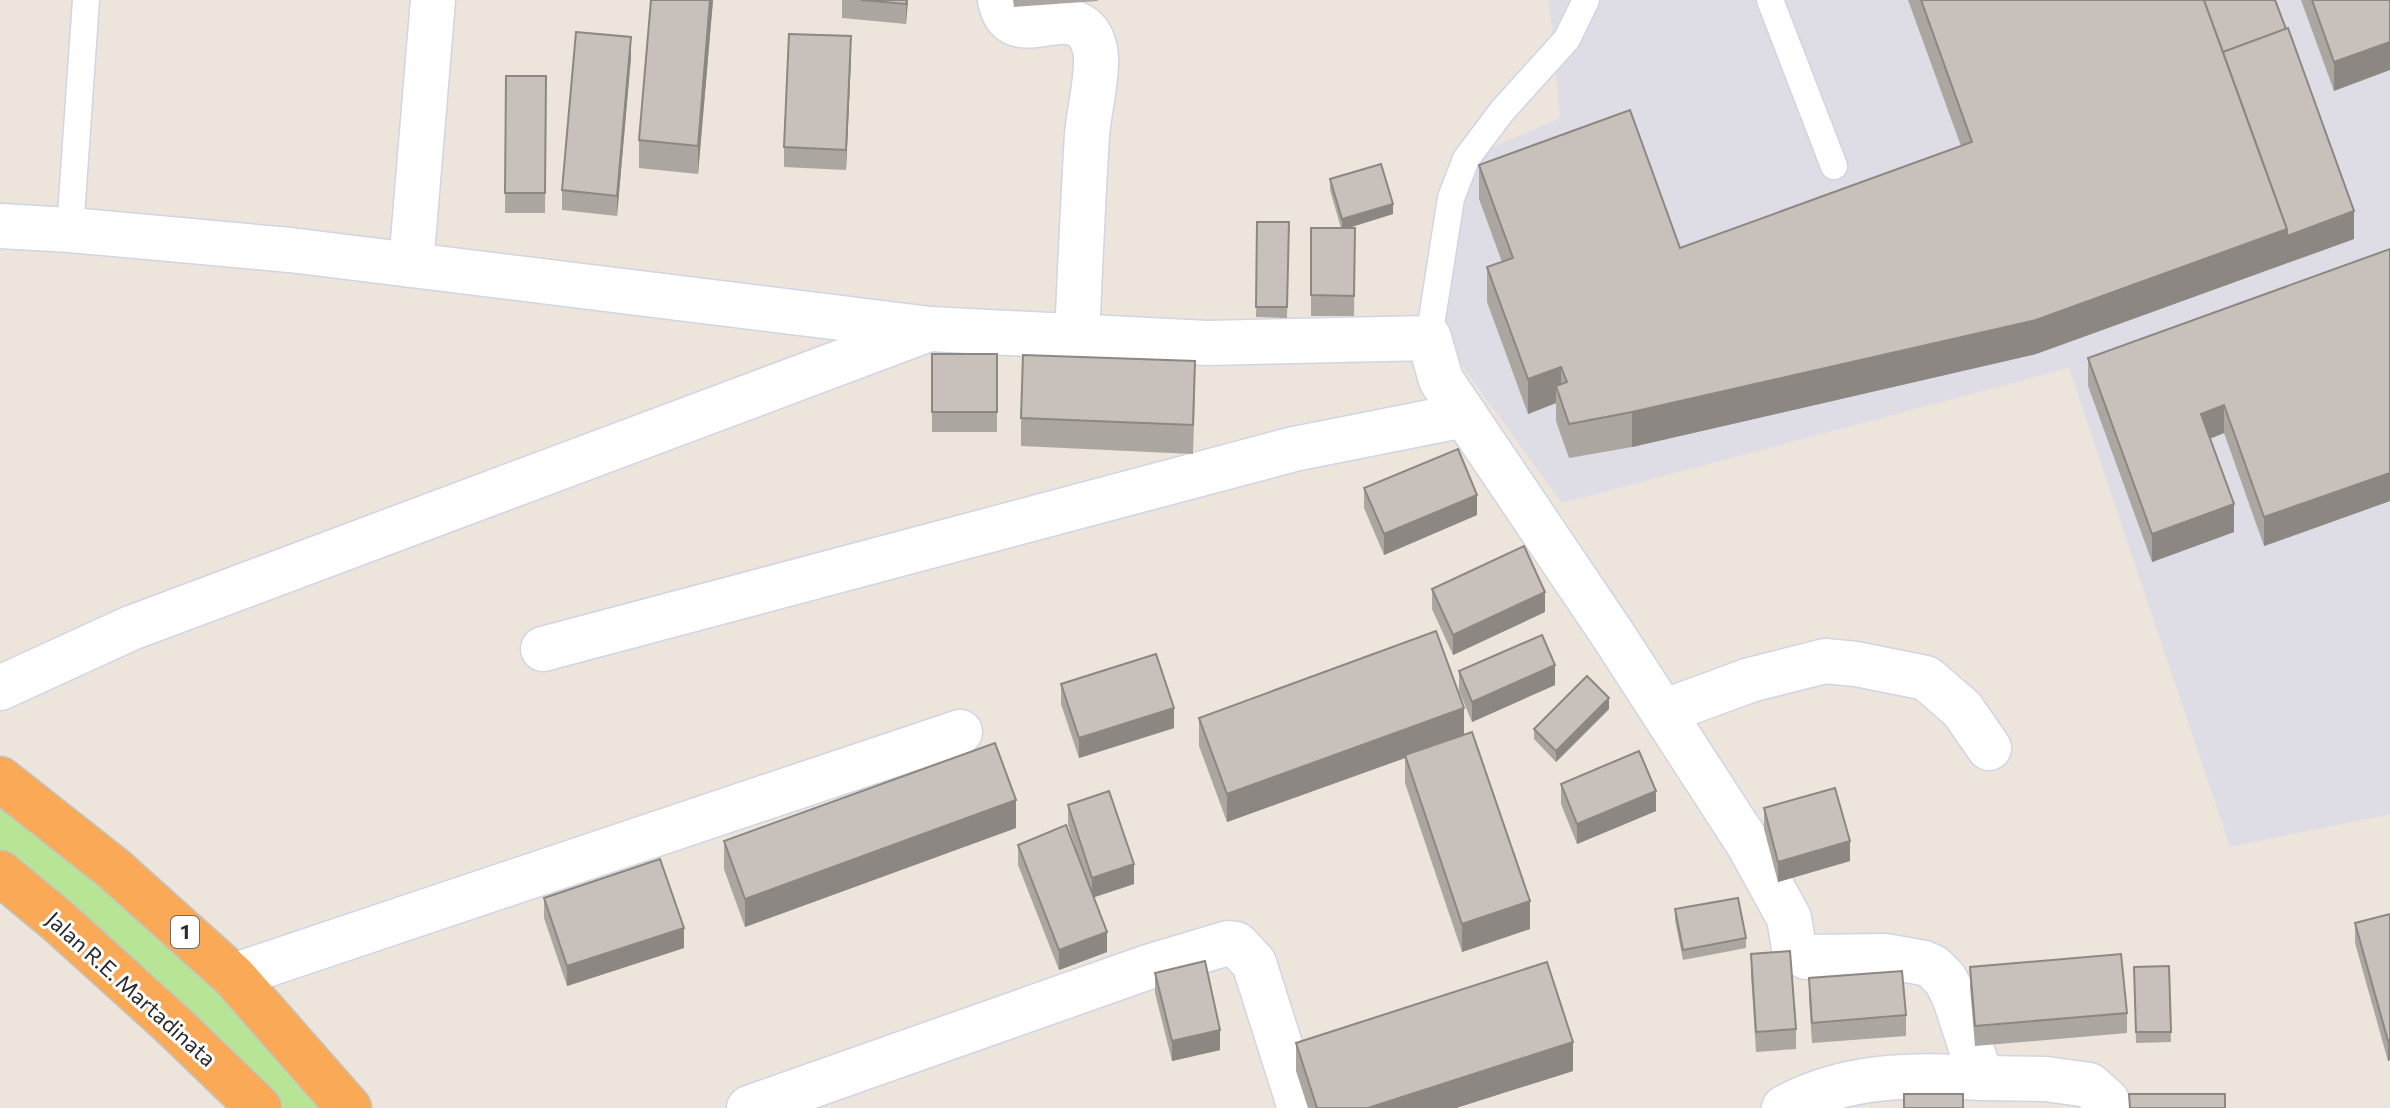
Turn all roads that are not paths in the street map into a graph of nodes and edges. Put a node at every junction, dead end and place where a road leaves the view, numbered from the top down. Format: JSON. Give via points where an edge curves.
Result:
{"nodes":[{"id":1,"x":86,"y":0,"type":"edge"},
{"id":2,"x":433,"y":0,"type":"edge"},
{"id":3,"x":1000,"y":0,"type":"edge"},
{"id":4,"x":1586,"y":0,"type":"edge"},
{"id":5,"x":1770,"y":0,"type":"edge"},
{"id":6,"x":1834,"y":166,"type":"dead end"},
{"id":7,"x":0,"y":226,"type":"edge"},
{"id":8,"x":70,"y":230,"type":"junction"},
{"id":9,"x":411,"y":265,"type":"junction"},
{"id":10,"x":930,"y":329,"type":"junction"},
{"id":11,"x":1077,"y":336,"type":"junction"},
{"id":12,"x":1429,"y":338,"type":"junction"},
{"id":13,"x":1465,"y":415,"type":"junction"},
{"id":14,"x":543,"y":649,"type":"dead end"},
{"id":15,"x":0,"y":688,"type":"edge"},
{"id":16,"x":1663,"y":712,"type":"junction"},
{"id":17,"x":960,"y":732,"type":"dead end"},
{"id":18,"x":1989,"y":748,"type":"dead end"},
{"id":19,"x":0,"y":779,"type":"edge"},
{"id":20,"x":0,"y":873,"type":"edge"},
{"id":21,"x":233,"y":976,"type":"junction"},
{"id":22,"x":1981,"y":1078,"type":"junction"},
{"id":23,"x":259,"y":1108,"type":"edge"},
{"id":24,"x":349,"y":1108,"type":"edge"},
{"id":25,"x":749,"y":1108,"type":"edge"},
{"id":26,"x":1300,"y":1108,"type":"edge"},
{"id":27,"x":1784,"y":1108,"type":"edge"},
{"id":28,"x":2109,"y":1108,"type":"edge"}],
"edges":[{"from":1,"to":8,"type":"lane"},
{"from":2,"to":9,"type":"street"},
{"from":3,"to":11,"type":"street","via":[[1005,18],[1013,23],[1079,24],[1096,51]]},
{"from":4,"to":12,"type":"lane","via":[[1567,39],[1466,159],[1451,198]]},
{"from":5,"to":6,"type":"lane"},
{"from":7,"to":8,"type":"street"},
{"from":8,"to":9,"type":"street"},
{"from":9,"to":10,"type":"street"},
{"from":10,"to":11,"type":"street"},
{"from":10,"to":15,"type":"street","via":[[131,628]]},
{"from":11,"to":12,"type":"street","via":[[1207,343]]},
{"from":12,"to":13,"type":"street","via":[[1441,380]]},
{"from":13,"to":14,"type":"street","via":[[1294,449]]},
{"from":13,"to":16,"type":"street"},
{"from":16,"to":18,"type":"street","via":[[1750,680],[1825,661],[1856,664],[1926,678],[1962,709]]},
{"from":16,"to":22,"type":"street","via":[[1749,845],[1789,918],[1799,954],[1885,956],[1933,967],[1954,996]]},
{"from":17,"to":21,"type":"street"},
{"from":19,"to":21,"type":"highway","number":"1","via":[[114,869]]},
{"from":20,"to":23,"type":"highway","name":"Jalan R.E. Martadinata"},
{"from":21,"to":24,"type":"highway","number":"1"},
{"from":22,"to":27,"type":"street","via":[[1898,1076],[1853,1082],[1808,1094]]},
{"from":22,"to":28,"type":"street","via":[[2089,1085]]},
{"from":25,"to":26,"type":"street","via":[[1228,943],[1236,944],[1254,963]]}]}
